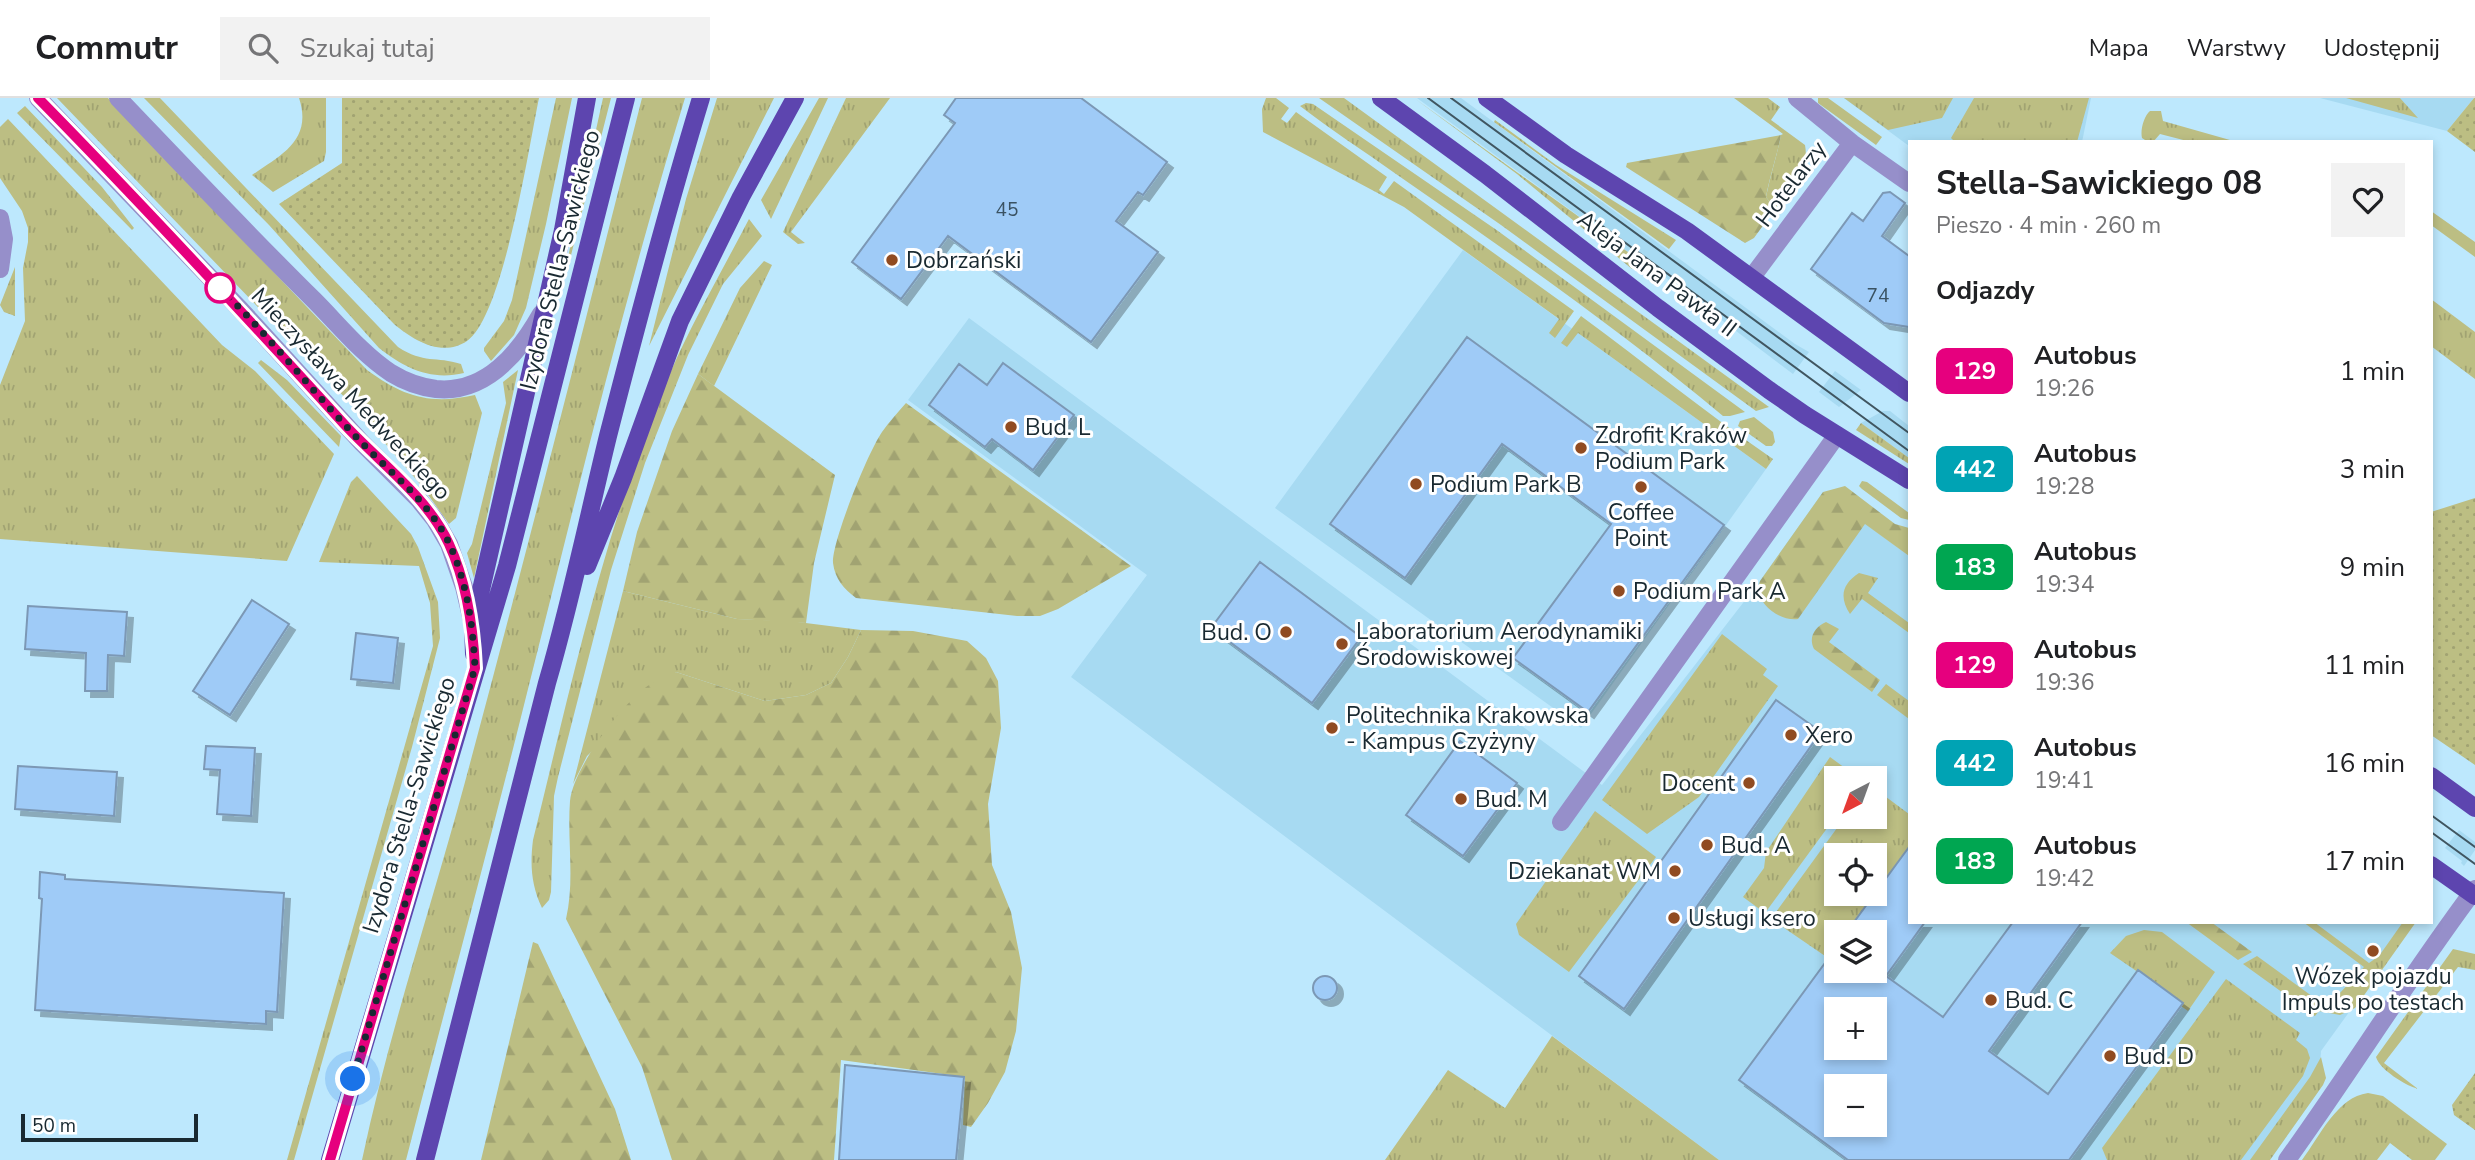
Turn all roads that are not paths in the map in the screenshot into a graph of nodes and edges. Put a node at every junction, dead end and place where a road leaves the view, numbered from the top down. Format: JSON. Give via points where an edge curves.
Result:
{"nodes":[{"id":1,"x":38,"y":98,"type":"edge"},
{"id":2,"x":118,"y":98,"type":"edge"},
{"id":3,"x":587,"y":98,"type":"edge"},
{"id":4,"x":626,"y":98,"type":"edge"},
{"id":5,"x":701,"y":98,"type":"edge"},
{"id":6,"x":795,"y":98,"type":"edge"},
{"id":7,"x":1381,"y":98,"type":"edge"},
{"id":8,"x":1487,"y":98,"type":"edge"},
{"id":9,"x":1797,"y":98,"type":"edge"},
{"id":10,"x":1852,"y":143,"type":"junction"},
{"id":11,"x":1908,"y":182,"type":"edge"},
{"id":12,"x":0,"y":218,"type":"edge"},
{"id":13,"x":0,"y":269,"type":"edge"},
{"id":14,"x":1752,"y":277,"type":"junction"},
{"id":15,"x":545,"y":308,"type":"junction"},
{"id":16,"x":1908,"y":392,"type":"edge"},
{"id":17,"x":1837,"y":435,"type":"junction"},
{"id":18,"x":1908,"y":479,"type":"edge"},
{"id":19,"x":567,"y":614,"type":"junction"},
{"id":20,"x":473,"y":625,"type":"junction"},
{"id":21,"x":475,"y":668,"type":"junction"},
{"id":22,"x":2433,"y":777,"type":"edge"},
{"id":23,"x":2475,"y":808,"type":"edge"},
{"id":24,"x":1561,"y":822,"type":"dead end"},
{"id":25,"x":2433,"y":866,"type":"edge"},
{"id":26,"x":2474,"y":893,"type":"edge"},
{"id":27,"x":330,"y":1160,"type":"edge"},
{"id":28,"x":425,"y":1160,"type":"edge"},
{"id":29,"x":2287,"y":1160,"type":"edge"}],
"edges":[{"from":1,"to":20,"type":"street","name":"Mieczysława Medweckiego","via":[[419,499],[449,544]]},
{"from":2,"to":15,"type":"street","name":"Mieczysława Medweckiego","via":[[281,267],[382,366],[400,378],[423,387],[471,385],[510,359]]},
{"from":3,"to":15,"type":"main road"},
{"from":4,"to":21,"type":"main road","name":"Izydora Stella-Sawickiego","via":[[507,566]]},
{"from":5,"to":19,"type":"main road","via":[[608,437]]},
{"from":6,"to":19,"type":"main road","via":[[680,321]]},
{"from":7,"to":17,"type":"main road","name":"Aleja Jana Pawła II","via":[[1658,308]]},
{"from":8,"to":14,"type":"main road","name":"Aleja Jana Pawła II"},
{"from":9,"to":10,"type":"street"},
{"from":10,"to":11,"type":"street","name":"Hotelarzy"},
{"from":10,"to":14,"type":"street","name":"Hotelarzy"},
{"from":12,"to":13,"type":"street","via":[[4,239]]},
{"from":14,"to":16,"type":"main road","name":"Aleja Jana Pawła II"},
{"from":15,"to":20,"type":"main road"},
{"from":17,"to":18,"type":"main road","name":"Aleja Jana Pawła II"},
{"from":17,"to":24,"type":"street"},
{"from":19,"to":28,"type":"main road"},
{"from":20,"to":21,"type":"main road"},
{"from":21,"to":27,"type":"main road","name":"Izydora Stella-Sawickiego"},
{"from":22,"to":23,"type":"main road"},
{"from":25,"to":26,"type":"main road"},
{"from":26,"to":29,"type":"street"}]}
